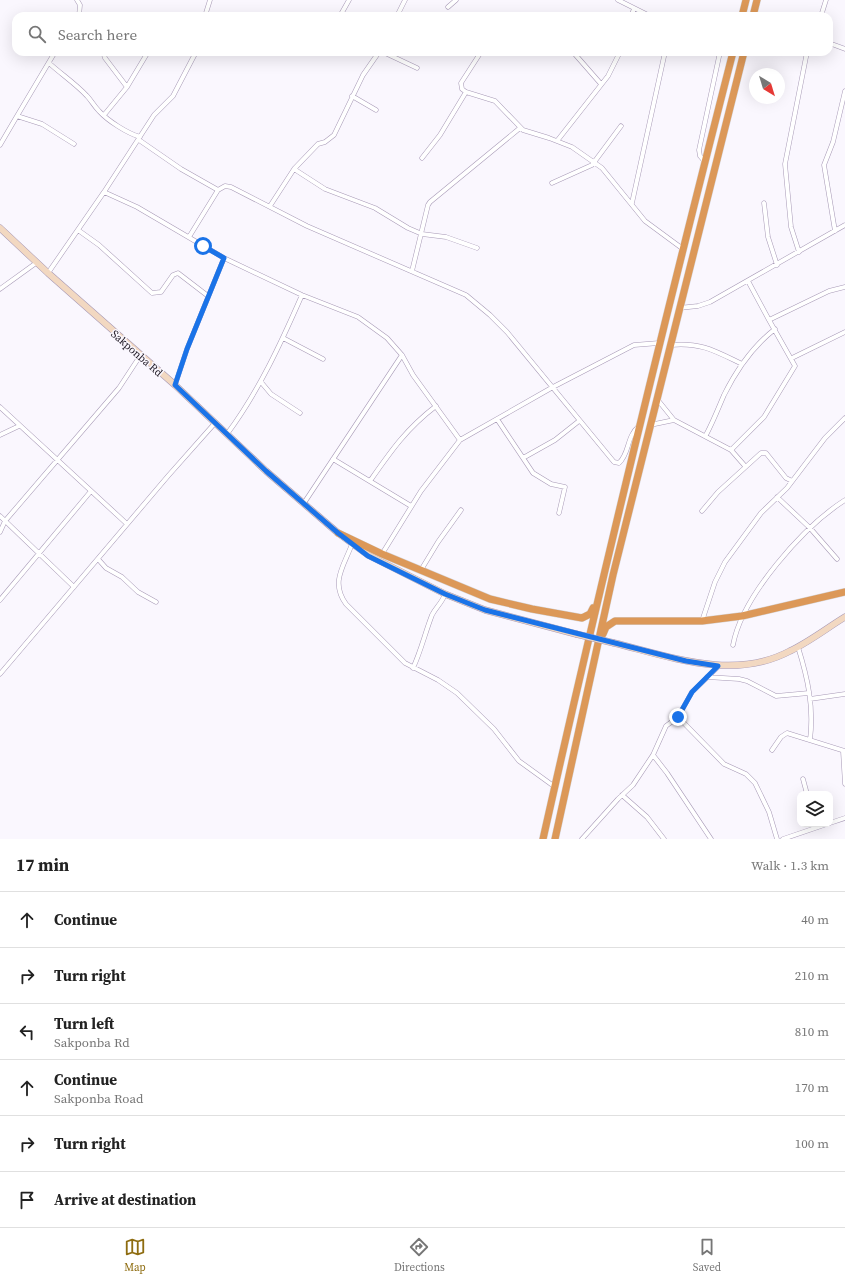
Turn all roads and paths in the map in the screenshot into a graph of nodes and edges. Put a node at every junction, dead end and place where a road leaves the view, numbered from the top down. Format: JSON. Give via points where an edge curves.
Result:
{"nodes":[{"id":1,"x":77,"y":0,"type":"edge"},
{"id":2,"x":210,"y":0,"type":"edge"},
{"id":3,"x":349,"y":0,"type":"edge"},
{"id":4,"x":405,"y":0,"type":"edge"},
{"id":5,"x":456,"y":0,"type":"edge"},
{"id":6,"x":618,"y":0,"type":"edge"},
{"id":7,"x":746,"y":0,"type":"edge"},
{"id":8,"x":756,"y":0,"type":"edge"},
{"id":9,"x":826,"y":0,"type":"edge"},
{"id":10,"x":448,"y":7,"type":"dead end"},
{"id":11,"x":634,"y":9,"type":"junction"},
{"id":12,"x":79,"y":12,"type":"edge"},
{"id":13,"x":206,"y":12,"type":"edge"},
{"id":14,"x":342,"y":12,"type":"edge"},
{"id":15,"x":399,"y":12,"type":"edge"},
{"id":16,"x":633,"y":12,"type":"edge"},
{"id":17,"x":641,"y":12,"type":"edge"},
{"id":18,"x":743,"y":12,"type":"edge"},
{"id":19,"x":755,"y":12,"type":"edge"},
{"id":20,"x":822,"y":12,"type":"edge"},
{"id":21,"x":833,"y":44,"type":"edge"},
{"id":22,"x":845,"y":49,"type":"edge"},
{"id":23,"x":53,"y":56,"type":"edge"},
{"id":24,"x":104,"y":56,"type":"edge"},
{"id":25,"x":146,"y":56,"type":"edge"},
{"id":26,"x":194,"y":56,"type":"edge"},
{"id":27,"x":376,"y":56,"type":"edge"},
{"id":28,"x":392,"y":56,"type":"edge"},
{"id":29,"x":477,"y":56,"type":"edge"},
{"id":30,"x":576,"y":56,"type":"edge"},
{"id":31,"x":618,"y":56,"type":"edge"},
{"id":32,"x":664,"y":56,"type":"edge"},
{"id":33,"x":719,"y":56,"type":"edge"},
{"id":34,"x":732,"y":56,"type":"edge"},
{"id":35,"x":743,"y":56,"type":"edge"},
{"id":36,"x":806,"y":56,"type":"edge"},
{"id":37,"x":49,"y":63,"type":"junction"},
{"id":38,"x":417,"y":68,"type":"dead end"},
{"id":39,"x":601,"y":84,"type":"junction"},
{"id":40,"x":127,"y":87,"type":"junction"},
{"id":41,"x":845,"y":91,"type":"edge"},
{"id":42,"x":466,"y":92,"type":"junction"},
{"id":43,"x":352,"y":96,"type":"junction"},
{"id":44,"x":376,"y":110,"type":"dead end"},
{"id":45,"x":104,"y":115,"type":"junction"},
{"id":46,"x":17,"y":116,"type":"junction"},
{"id":47,"x":621,"y":126,"type":"dead end"},
{"id":48,"x":520,"y":128,"type":"junction"},
{"id":49,"x":140,"y":138,"type":"junction"},
{"id":50,"x":557,"y":141,"type":"junction"},
{"id":51,"x":74,"y":144,"type":"dead end"},
{"id":52,"x":0,"y":145,"type":"edge"},
{"id":53,"x":422,"y":158,"type":"dead end"},
{"id":54,"x":594,"y":162,"type":"junction"},
{"id":55,"x":705,"y":162,"type":"junction"},
{"id":56,"x":294,"y":169,"type":"junction"},
{"id":57,"x":552,"y":184,"type":"dead end"},
{"id":58,"x":218,"y":190,"type":"junction"},
{"id":59,"x":104,"y":192,"type":"junction"},
{"id":60,"x":632,"y":203,"type":"junction"},
{"id":61,"x":764,"y":203,"type":"dead end"},
{"id":62,"x":270,"y":206,"type":"junction"},
{"id":63,"x":689,"y":224,"type":"junction"},
{"id":64,"x":845,"y":225,"type":"edge"},
{"id":65,"x":700,"y":227,"type":"junction"},
{"id":66,"x":0,"y":228,"type":"edge"},
{"id":67,"x":78,"y":230,"type":"junction"},
{"id":68,"x":835,"y":231,"type":"junction"},
{"id":69,"x":422,"y":234,"type":"junction"},
{"id":70,"x":189,"y":237,"type":"junction"},
{"id":71,"x":477,"y":248,"type":"dead end"},
{"id":72,"x":683,"y":249,"type":"junction"},
{"id":73,"x":799,"y":252,"type":"junction"},
{"id":74,"x":224,"y":258,"type":"junction"},
{"id":75,"x":36,"y":263,"type":"junction"},
{"id":76,"x":777,"y":265,"type":"junction"},
{"id":77,"x":412,"y":271,"type":"junction"},
{"id":78,"x":48,"y":273,"type":"junction"},
{"id":79,"x":748,"y":281,"type":"junction"},
{"id":80,"x":845,"y":286,"type":"edge"},
{"id":81,"x":0,"y":289,"type":"edge"},
{"id":82,"x":302,"y":295,"type":"junction"},
{"id":83,"x":208,"y":296,"type":"junction"},
{"id":84,"x":679,"y":308,"type":"junction"},
{"id":85,"x":769,"y":320,"type":"junction"},
{"id":86,"x":775,"y":329,"type":"junction"},
{"id":87,"x":845,"y":332,"type":"edge"},
{"id":88,"x":283,"y":338,"type":"junction"},
{"id":89,"x":659,"y":343,"type":"junction"},
{"id":90,"x":670,"y":346,"type":"junction"},
{"id":91,"x":402,"y":355,"type":"junction"},
{"id":92,"x":140,"y":356,"type":"junction"},
{"id":93,"x":792,"y":358,"type":"junction"},
{"id":94,"x":322,"y":359,"type":"dead end"},
{"id":95,"x":742,"y":364,"type":"junction"},
{"id":96,"x":261,"y":382,"type":"junction"},
{"id":97,"x":175,"y":385,"type":"junction"},
{"id":98,"x":553,"y":387,"type":"junction"},
{"id":99,"x":657,"y":399,"type":"junction"},
{"id":100,"x":436,"y":406,"type":"junction"},
{"id":101,"x":0,"y":407,"type":"edge"},
{"id":102,"x":300,"y":413,"type":"dead end"},
{"id":103,"x":497,"y":418,"type":"junction"},
{"id":104,"x":845,"y":418,"type":"edge"},
{"id":105,"x":674,"y":420,"type":"junction"},
{"id":106,"x":580,"y":421,"type":"junction"},
{"id":107,"x":215,"y":423,"type":"junction"},
{"id":108,"x":641,"y":424,"type":"junction"},
{"id":109,"x":650,"y":425,"type":"junction"},
{"id":110,"x":19,"y":426,"type":"junction"},
{"id":111,"x":227,"y":434,"type":"junction"},
{"id":112,"x":0,"y":435,"type":"edge"},
{"id":113,"x":706,"y":435,"type":"junction"},
{"id":114,"x":460,"y":440,"type":"junction"},
{"id":115,"x":731,"y":450,"type":"junction"},
{"id":116,"x":523,"y":458,"type":"junction"},
{"id":117,"x":333,"y":459,"type":"junction"},
{"id":118,"x":57,"y":460,"type":"junction"},
{"id":119,"x":744,"y":466,"type":"junction"},
{"id":120,"x":792,"y":480,"type":"junction"},
{"id":121,"x":370,"y":482,"type":"junction"},
{"id":122,"x":91,"y":492,"type":"junction"},
{"id":123,"x":778,"y":497,"type":"junction"},
{"id":124,"x":845,"y":500,"type":"edge"},
{"id":125,"x":304,"y":503,"type":"junction"},
{"id":126,"x":411,"y":506,"type":"junction"},
{"id":127,"x":461,"y":510,"type":"dead end"},
{"id":128,"x":702,"y":511,"type":"dead end"},
{"id":129,"x":559,"y":513,"type":"dead end"},
{"id":130,"x":0,"y":516,"type":"edge"},
{"id":131,"x":5,"y":521,"type":"junction"},
{"id":132,"x":127,"y":524,"type":"junction"},
{"id":133,"x":810,"y":528,"type":"junction"},
{"id":134,"x":0,"y":532,"type":"edge"},
{"id":135,"x":338,"y":533,"type":"junction"},
{"id":136,"x":352,"y":544,"type":"junction"},
{"id":137,"x":39,"y":553,"type":"junction"},
{"id":138,"x":382,"y":554,"type":"junction"},
{"id":139,"x":98,"y":559,"type":"junction"},
{"id":140,"x":837,"y":559,"type":"dead end"},
{"id":141,"x":421,"y":570,"type":"junction"},
{"id":142,"x":602,"y":582,"type":"junction"},
{"id":143,"x":74,"y":587,"type":"junction"},
{"id":144,"x":610,"y":588,"type":"junction"},
{"id":145,"x":845,"y":592,"type":"edge"},
{"id":146,"x":445,"y":594,"type":"junction"},
{"id":147,"x":0,"y":600,"type":"edge"},
{"id":148,"x":156,"y":602,"type":"dead end"},
{"id":149,"x":738,"y":617,"type":"junction"},
{"id":150,"x":845,"y":617,"type":"edge"},
{"id":151,"x":582,"y":618,"type":"junction"},
{"id":152,"x":615,"y":621,"type":"junction"},
{"id":153,"x":702,"y":621,"type":"junction"},
{"id":154,"x":738,"y":627,"type":"junction"},
{"id":155,"x":733,"y":645,"type":"dead end"},
{"id":156,"x":798,"y":647,"type":"junction"},
{"id":157,"x":718,"y":666,"type":"junction"},
{"id":158,"x":413,"y":668,"type":"junction"},
{"id":159,"x":592,"y":670,"type":"junction"},
{"id":160,"x":581,"y":672,"type":"junction"},
{"id":161,"x":0,"y":674,"type":"edge"},
{"id":162,"x":707,"y":677,"type":"junction"},
{"id":163,"x":809,"y":693,"type":"junction"},
{"id":164,"x":845,"y":694,"type":"edge"},
{"id":165,"x":810,"y":699,"type":"junction"},
{"id":166,"x":678,"y":717,"type":"junction"},
{"id":167,"x":810,"y":740,"type":"junction"},
{"id":168,"x":772,"y":750,"type":"dead end"},
{"id":169,"x":844,"y":751,"type":"edge"},
{"id":170,"x":653,"y":755,"type":"junction"},
{"id":171,"x":803,"y":779,"type":"dead end"},
{"id":172,"x":845,"y":784,"type":"edge"},
{"id":173,"x":555,"y":787,"type":"junction"},
{"id":174,"x":806,"y":791,"type":"edge"},
{"id":175,"x":622,"y":795,"type":"junction"},
{"id":176,"x":845,"y":818,"type":"edge"},
{"id":177,"x":833,"y":822,"type":"edge"},
{"id":178,"x":813,"y":827,"type":"edge"},
{"id":179,"x":585,"y":838,"type":"edge"},
{"id":180,"x":543,"y":839,"type":"edge"},
{"id":181,"x":554,"y":839,"type":"edge"},
{"id":182,"x":664,"y":839,"type":"edge"},
{"id":183,"x":711,"y":839,"type":"edge"},
{"id":184,"x":777,"y":839,"type":"edge"},
{"id":185,"x":783,"y":839,"type":"edge"}],
"edges":[{"from":1,"to":12,"type":"street"},
{"from":2,"to":13,"type":"street"},
{"from":3,"to":14,"type":"street"},
{"from":4,"to":15,"type":"street"},
{"from":5,"to":10,"type":"street"},
{"from":6,"to":11,"type":"street"},
{"from":7,"to":18,"type":"highway"},
{"from":8,"to":19,"type":"highway"},
{"from":9,"to":20,"type":"street"},
{"from":11,"to":16,"type":"street"},
{"from":11,"to":17,"type":"street"},
{"from":21,"to":22,"type":"street"},
{"from":23,"to":37,"type":"street"},
{"from":24,"to":40,"type":"street"},
{"from":25,"to":40,"type":"street"},
{"from":26,"to":49,"type":"street","via":[[173,96],[154,116]]},
{"from":27,"to":43,"type":"street"},
{"from":28,"to":38,"type":"street"},
{"from":29,"to":42,"type":"street","via":[[460,83]]},
{"from":30,"to":39,"type":"street"},
{"from":31,"to":39,"type":"street"},
{"from":32,"to":60,"type":"street"},
{"from":33,"to":55,"type":"street","via":[[699,150]]},
{"from":34,"to":55,"type":"highway"},
{"from":35,"to":65,"type":"highway"},
{"from":36,"to":73,"type":"street","via":[[785,164],[791,227]]},
{"from":37,"to":45,"type":"street","via":[[87,95]]},
{"from":37,"to":46,"type":"street"},
{"from":39,"to":50,"type":"street"},
{"from":40,"to":45,"type":"street"},
{"from":41,"to":68,"type":"street","via":[[833,142],[824,165]]},
{"from":42,"to":48,"type":"street","via":[[495,101]]},
{"from":42,"to":53,"type":"street","via":[[440,135]]},
{"from":43,"to":44,"type":"street"},
{"from":43,"to":56,"type":"street","via":[[334,135],[318,144]]},
{"from":45,"to":49,"type":"street","via":[[128,134]]},
{"from":46,"to":51,"type":"street","via":[[42,124]]},
{"from":46,"to":52,"type":"street"},
{"from":47,"to":54,"type":"street"},
{"from":48,"to":50,"type":"street"},
{"from":48,"to":69,"type":"street","via":[[430,202]]},
{"from":49,"to":58,"type":"street","via":[[181,169]]},
{"from":49,"to":59,"type":"street"},
{"from":50,"to":54,"type":"street","via":[[572,147]]},
{"from":54,"to":57,"type":"street"},
{"from":54,"to":60,"type":"street"},
{"from":55,"to":63,"type":"highway"},
{"from":56,"to":62,"type":"street"},
{"from":56,"to":69,"type":"street","via":[[325,190],[375,208],[399,224]]},
{"from":58,"to":62,"type":"street","via":[[230,186]]},
{"from":58,"to":70,"type":"street"},
{"from":59,"to":67,"type":"street"},
{"from":59,"to":70,"type":"street"},
{"from":60,"to":72,"type":"street","via":[[645,221]]},
{"from":61,"to":76,"type":"street","via":[[768,237]]},
{"from":62,"to":77,"type":"street","via":[[307,226]]},
{"from":63,"to":65,"type":"highway"},
{"from":63,"to":72,"type":"highway"},
{"from":64,"to":68,"type":"street"},
{"from":65,"to":84,"type":"highway"},
{"from":66,"to":75,"type":"main road","name":"Sakponba Rd"},
{"from":67,"to":78,"type":"street"},
{"from":67,"to":83,"type":"street","via":[[99,245],[152,293],[161,292],[173,275],[178,273]]},
{"from":68,"to":73,"type":"street"},
{"from":69,"to":71,"type":"street","via":[[446,237]]},
{"from":69,"to":77,"type":"street"},
{"from":70,"to":74,"type":"street"},
{"from":72,"to":89,"type":"highway"},
{"from":73,"to":76,"type":"street"},
{"from":74,"to":82,"type":"street"},
{"from":74,"to":83,"type":"street"},
{"from":75,"to":78,"type":"main road","name":"Sakponba Rd"},
{"from":75,"to":81,"type":"street"},
{"from":76,"to":79,"type":"street"},
{"from":77,"to":98,"type":"street","via":[[466,295],[507,332]]},
{"from":78,"to":92,"type":"main road","name":"Sakponba Rd"},
{"from":79,"to":84,"type":"street","via":[[710,302]]},
{"from":79,"to":85,"type":"street"},
{"from":80,"to":85,"type":"street"},
{"from":82,"to":88,"type":"street"},
{"from":82,"to":91,"type":"street","via":[[358,317],[387,338]]},
{"from":83,"to":97,"type":"street"},
{"from":84,"to":90,"type":"highway"},
{"from":85,"to":86,"type":"street"},
{"from":86,"to":93,"type":"street"},
{"from":86,"to":95,"type":"street","via":[[759,341]]},
{"from":87,"to":93,"type":"street"},
{"from":88,"to":94,"type":"street"},
{"from":88,"to":96,"type":"street"},
{"from":89,"to":98,"type":"street","via":[[634,345]]},
{"from":89,"to":108,"type":"highway"},
{"from":90,"to":95,"type":"street","via":[[688,343],[699,345]]},
{"from":90,"to":99,"type":"highway"},
{"from":91,"to":100,"type":"street"},
{"from":91,"to":117,"type":"street"},
{"from":92,"to":97,"type":"main road","name":"Sakponba Rd"},
{"from":92,"to":118,"type":"street","via":[[119,388]]},
{"from":93,"to":115,"type":"street","via":[[795,366],[764,417]]},
{"from":95,"to":113,"type":"street"},
{"from":96,"to":102,"type":"street","via":[[271,394]]},
{"from":96,"to":111,"type":"street"},
{"from":97,"to":107,"type":"main road","name":"Sakponba Rd"},
{"from":98,"to":103,"type":"street"},
{"from":98,"to":106,"type":"street"},
{"from":99,"to":105,"type":"street"},
{"from":99,"to":109,"type":"highway"},
{"from":100,"to":114,"type":"street"},
{"from":100,"to":121,"type":"street","via":[[415,422],[397,442]]},
{"from":101,"to":110,"type":"street"},
{"from":103,"to":114,"type":"street"},
{"from":103,"to":116,"type":"street"},
{"from":104,"to":120,"type":"street","via":[[825,438]]},
{"from":105,"to":109,"type":"street"},
{"from":105,"to":113,"type":"street"},
{"from":106,"to":108,"type":"street","via":[[616,464],[623,460],[630,437]]},
{"from":106,"to":116,"type":"street","via":[[555,440]]},
{"from":107,"to":111,"type":"main road","name":"Sakponba Rd"},
{"from":107,"to":132,"type":"street"},
{"from":108,"to":142,"type":"highway"},
{"from":109,"to":144,"type":"highway"},
{"from":110,"to":112,"type":"street"},
{"from":110,"to":118,"type":"street"},
{"from":111,"to":125,"type":"main road","name":"Sakponba Rd"},
{"from":113,"to":115,"type":"street"},
{"from":114,"to":126,"type":"street"},
{"from":115,"to":119,"type":"street"},
{"from":116,"to":129,"type":"street","via":[[541,479],[565,487]]},
{"from":117,"to":121,"type":"street"},
{"from":117,"to":125,"type":"street"},
{"from":118,"to":122,"type":"street"},
{"from":118,"to":131,"type":"street"},
{"from":119,"to":120,"type":"street","via":[[761,452],[766,453],[786,478]]},
{"from":119,"to":128,"type":"street"},
{"from":120,"to":123,"type":"street"},
{"from":121,"to":126,"type":"street"},
{"from":122,"to":132,"type":"street"},
{"from":122,"to":137,"type":"street"},
{"from":123,"to":133,"type":"street"},
{"from":123,"to":153,"type":"street","via":[[761,513],[725,562],[715,582]]},
{"from":124,"to":133,"type":"street"},
{"from":125,"to":135,"type":"main road","name":"Sakponba Rd"},
{"from":126,"to":138,"type":"street"},
{"from":127,"to":141,"type":"street"},
{"from":130,"to":131,"type":"street"},
{"from":131,"to":134,"type":"street"},
{"from":131,"to":137,"type":"street"},
{"from":132,"to":139,"type":"street"},
{"from":133,"to":140,"type":"street"},
{"from":133,"to":149,"type":"street","via":[[762,583]]},
{"from":135,"to":136,"type":"main road","name":"Sakponba Rd"},
{"from":135,"to":138,"type":"highway"},
{"from":136,"to":146,"type":"main road","name":"Sakponba Rd","via":[[368,556]]},
{"from":136,"to":158,"type":"street","via":[[337,583],[340,596],[387,646]]},
{"from":137,"to":143,"type":"street"},
{"from":137,"to":147,"type":"street"},
{"from":138,"to":141,"type":"highway"},
{"from":139,"to":143,"type":"street"},
{"from":139,"to":148,"type":"street","via":[[138,592]]},
{"from":141,"to":151,"type":"highway","via":[[490,599]]},
{"from":142,"to":151,"type":"highway","via":[[590,614]]},
{"from":142,"to":160,"type":"highway"},
{"from":143,"to":161,"type":"street"},
{"from":144,"to":152,"type":"highway","via":[[608,613]]},
{"from":144,"to":159,"type":"highway"},
{"from":145,"to":149,"type":"highway"},
{"from":146,"to":157,"type":"main road","name":"Sakponba Rd","bridge":true,"via":[[485,610],[686,661]]},
{"from":146,"to":158,"type":"street","via":[[431,618]]},
{"from":149,"to":153,"type":"highway"},
{"from":149,"to":154,"type":"street"},
{"from":149,"to":154,"type":"street","via":[[742,620]]},
{"from":150,"to":156,"type":"main road","name":"Sakponba Rd"},
{"from":151,"to":160,"type":"highway","via":[[586,621],[588,630]]},
{"from":152,"to":153,"type":"highway"},
{"from":152,"to":159,"type":"highway","via":[[603,632]]},
{"from":154,"to":155,"type":"street"},
{"from":156,"to":157,"type":"main road","name":"Sakponba Rd","via":[[762,662]]},
{"from":156,"to":163,"type":"street"},
{"from":157,"to":162,"type":"street"},
{"from":158,"to":173,"type":"street","via":[[457,693],[494,729],[519,760]]},
{"from":159,"to":181,"type":"highway"},
{"from":160,"to":173,"type":"highway"},
{"from":162,"to":163,"type":"street","via":[[739,679],[776,696]]},
{"from":162,"to":166,"type":"street","via":[[692,692]]},
{"from":163,"to":165,"type":"street"},
{"from":164,"to":165,"type":"street"},
{"from":165,"to":167,"type":"street"},
{"from":166,"to":170,"type":"street","via":[[666,726]]},
{"from":166,"to":184,"type":"street","via":[[724,764],[746,774],[755,783],[769,812]]},
{"from":167,"to":168,"type":"street","via":[[787,733]]},
{"from":167,"to":169,"type":"street"},
{"from":169,"to":172,"type":"street"},
{"from":170,"to":175,"type":"street","via":[[633,785]]},
{"from":170,"to":183,"type":"street"},
{"from":171,"to":174,"type":"street"},
{"from":173,"to":180,"type":"highway"},
{"from":175,"to":179,"type":"street"},
{"from":175,"to":182,"type":"street","via":[[647,817]]},
{"from":176,"to":177,"type":"street"},
{"from":178,"to":185,"type":"street"}]}
